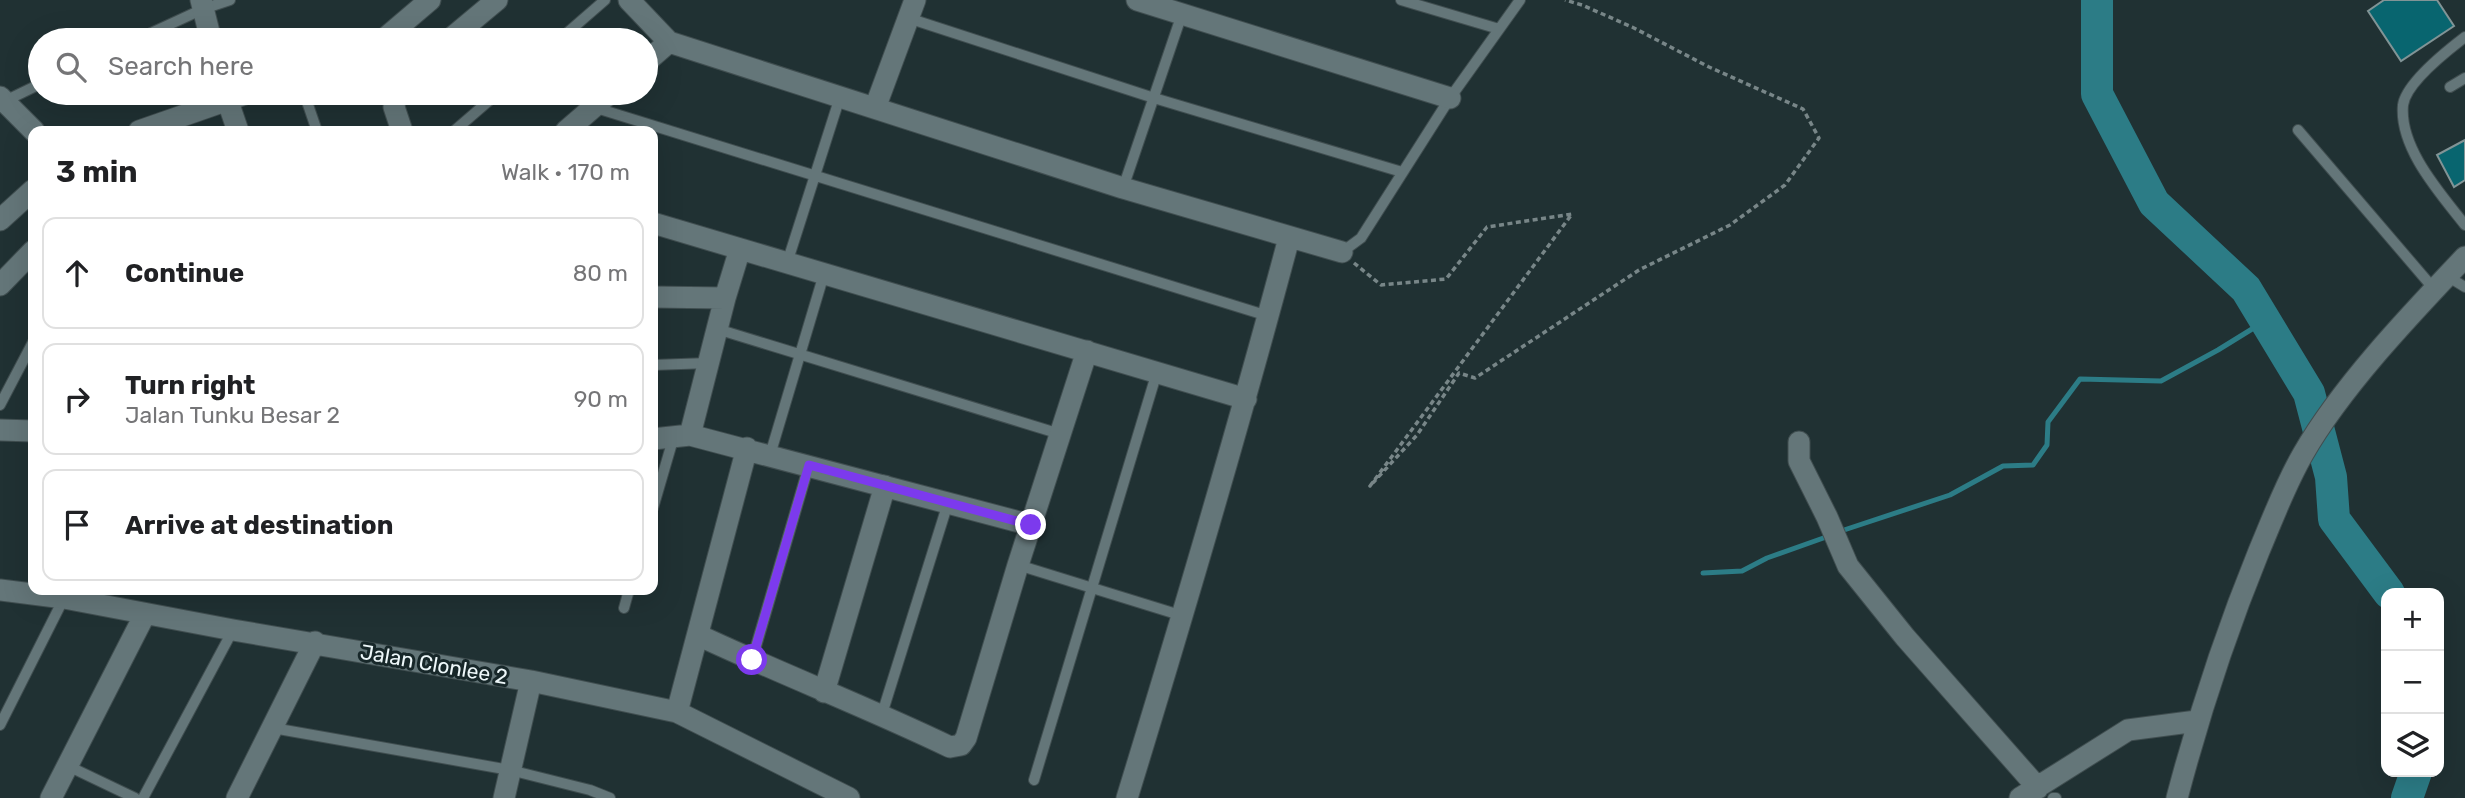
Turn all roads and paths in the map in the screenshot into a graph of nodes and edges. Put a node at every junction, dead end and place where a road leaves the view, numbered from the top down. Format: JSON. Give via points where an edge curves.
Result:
{"nodes":[{"id":1,"x":230,"y":0,"type":"edge"},
{"id":2,"x":430,"y":0,"type":"edge"},
{"id":3,"x":497,"y":0,"type":"edge"},
{"id":4,"x":605,"y":0,"type":"edge"},
{"id":5,"x":629,"y":0,"type":"edge"},
{"id":6,"x":1138,"y":0,"type":"edge"},
{"id":7,"x":1401,"y":0,"type":"edge"},
{"id":8,"x":1520,"y":0,"type":"edge"},
{"id":9,"x":1564,"y":0,"type":"edge"},
{"id":10,"x":202,"y":5,"type":"edge"},
{"id":11,"x":1170,"y":7,"type":"edge"},
{"id":12,"x":911,"y":9,"type":"edge"},
{"id":13,"x":159,"y":28,"type":"edge"},
{"id":14,"x":208,"y":28,"type":"edge"},
{"id":15,"x":397,"y":28,"type":"edge"},
{"id":16,"x":463,"y":28,"type":"edge"},
{"id":17,"x":573,"y":28,"type":"edge"},
{"id":18,"x":656,"y":28,"type":"edge"},
{"id":19,"x":1499,"y":29,"type":"junction"},
{"id":20,"x":658,"y":30,"type":"edge"},
{"id":21,"x":2465,"y":37,"type":"edge"},
{"id":22,"x":669,"y":42,"type":"junction"},
{"id":23,"x":658,"y":52,"type":"edge"},
{"id":24,"x":2465,"y":78,"type":"edge"},
{"id":25,"x":2450,"y":87,"type":"dead end"},
{"id":26,"x":28,"y":89,"type":"edge"},
{"id":27,"x":840,"y":97,"type":"junction"},
{"id":28,"x":1153,"y":98,"type":"junction"},
{"id":29,"x":1450,"y":98,"type":"junction"},
{"id":30,"x":2,"y":99,"type":"edge"},
{"id":31,"x":206,"y":105,"type":"edge"},
{"id":32,"x":229,"y":105,"type":"edge"},
{"id":33,"x":308,"y":105,"type":"edge"},
{"id":34,"x":394,"y":105,"type":"edge"},
{"id":35,"x":484,"y":105,"type":"edge"},
{"id":36,"x":595,"y":105,"type":"edge"},
{"id":37,"x":593,"y":107,"type":"junction"},
{"id":38,"x":875,"y":108,"type":"junction"},
{"id":39,"x":29,"y":126,"type":"edge"},
{"id":40,"x":152,"y":126,"type":"edge"},
{"id":41,"x":237,"y":126,"type":"edge"},
{"id":42,"x":315,"y":126,"type":"edge"},
{"id":43,"x":400,"y":126,"type":"edge"},
{"id":44,"x":459,"y":126,"type":"edge"},
{"id":45,"x":572,"y":126,"type":"edge"},
{"id":46,"x":655,"y":126,"type":"edge"},
{"id":47,"x":658,"y":127,"type":"edge"},
{"id":48,"x":2298,"y":130,"type":"dead end"},
{"id":49,"x":1402,"y":172,"type":"junction"},
{"id":50,"x":814,"y":175,"type":"junction"},
{"id":51,"x":1123,"y":188,"type":"junction"},
{"id":52,"x":28,"y":195,"type":"edge"},
{"id":53,"x":0,"y":220,"type":"edge"},
{"id":54,"x":658,"y":224,"type":"edge"},
{"id":55,"x":2465,"y":225,"type":"edge"},
{"id":56,"x":1289,"y":238,"type":"junction"},
{"id":57,"x":740,"y":249,"type":"junction"},
{"id":58,"x":1342,"y":253,"type":"junction"},
{"id":59,"x":28,"y":256,"type":"edge"},
{"id":60,"x":2465,"y":257,"type":"edge"},
{"id":61,"x":787,"y":262,"type":"junction"},
{"id":62,"x":824,"y":274,"type":"junction"},
{"id":63,"x":2449,"y":284,"type":"edge"},
{"id":64,"x":0,"y":285,"type":"edge"},
{"id":65,"x":658,"y":297,"type":"edge"},
{"id":66,"x":725,"y":298,"type":"junction"},
{"id":67,"x":1268,"y":316,"type":"junction"},
{"id":68,"x":717,"y":329,"type":"junction"},
{"id":69,"x":1087,"y":351,"type":"junction"},
{"id":70,"x":28,"y":352,"type":"edge"},
{"id":71,"x":799,"y":354,"type":"junction"},
{"id":72,"x":709,"y":363,"type":"junction"},
{"id":73,"x":658,"y":365,"type":"edge"},
{"id":74,"x":1157,"y":372,"type":"junction"},
{"id":75,"x":1246,"y":399,"type":"junction"},
{"id":76,"x":0,"y":405,"type":"edge"},
{"id":77,"x":0,"y":430,"type":"edge"},
{"id":78,"x":28,"y":431,"type":"edge"},
{"id":79,"x":1060,"y":434,"type":"junction"},
{"id":80,"x":672,"y":437,"type":"edge"},
{"id":81,"x":1799,"y":442,"type":"dead end"},
{"id":82,"x":747,"y":448,"type":"junction"},
{"id":83,"x":770,"y":455,"type":"junction"},
{"id":84,"x":809,"y":465,"type":"junction"},
{"id":85,"x":885,"y":486,"type":"junction"},
{"id":86,"x":658,"y":489,"type":"edge"},
{"id":87,"x":948,"y":503,"type":"junction"},
{"id":88,"x":1031,"y":525,"type":"junction"},
{"id":89,"x":1018,"y":565,"type":"junction"},
{"id":90,"x":1092,"y":587,"type":"junction"},
{"id":91,"x":0,"y":590,"type":"edge"},
{"id":92,"x":28,"y":594,"type":"edge"},
{"id":93,"x":40,"y":595,"type":"edge"},
{"id":94,"x":628,"y":595,"type":"edge"},
{"id":95,"x":64,"y":598,"type":"junction"},
{"id":96,"x":624,"y":608,"type":"dead end"},
{"id":97,"x":145,"y":614,"type":"junction"},
{"id":98,"x":1183,"y":616,"type":"junction"},
{"id":99,"x":233,"y":630,"type":"junction"},
{"id":100,"x":698,"y":635,"type":"junction"},
{"id":101,"x":315,"y":642,"type":"junction"},
{"id":102,"x":752,"y":660,"type":"junction"},
{"id":103,"x":531,"y":681,"type":"junction"},
{"id":104,"x":824,"y":692,"type":"junction"},
{"id":105,"x":677,"y":712,"type":"junction"},
{"id":106,"x":882,"y":714,"type":"junction"},
{"id":107,"x":2197,"y":721,"type":"junction"},
{"id":108,"x":0,"y":725,"type":"edge"},
{"id":109,"x":273,"y":728,"type":"junction"},
{"id":110,"x":66,"y":765,"type":"junction"},
{"id":111,"x":510,"y":770,"type":"junction"},
{"id":112,"x":1034,"y":780,"type":"dead end"},
{"id":113,"x":2042,"y":795,"type":"edge"},
{"id":114,"x":51,"y":798,"type":"edge"},
{"id":115,"x":135,"y":798,"type":"edge"},
{"id":116,"x":143,"y":798,"type":"edge"},
{"id":117,"x":237,"y":798,"type":"edge"},
{"id":118,"x":504,"y":798,"type":"edge"},
{"id":119,"x":610,"y":798,"type":"edge"},
{"id":120,"x":849,"y":798,"type":"edge"},
{"id":121,"x":1127,"y":798,"type":"edge"},
{"id":122,"x":2177,"y":798,"type":"edge"}],
"edges":[{"from":1,"to":10,"type":"lane"},
{"from":2,"to":15,"type":"street"},
{"from":3,"to":16,"type":"street"},
{"from":4,"to":17,"type":"lane"},
{"from":5,"to":18,"type":"street"},
{"from":6,"to":11,"type":"street"},
{"from":7,"to":19,"type":"lane"},
{"from":8,"to":19,"type":"lane"},
{"from":9,"to":58,"type":"path","via":[[1632,27],[1802,108],[1819,138],[1785,186],[1730,225],[1639,270],[1475,378],[1459,373],[1417,435],[1370,486],[1572,214],[1487,227],[1446,279],[1381,285]]},
{"from":10,"to":13,"type":"lane"},
{"from":10,"to":14,"type":"street"},
{"from":11,"to":28,"type":"lane"},
{"from":11,"to":29,"type":"street"},
{"from":12,"to":28,"type":"lane"},
{"from":12,"to":38,"type":"street"},
{"from":19,"to":29,"type":"lane"},
{"from":20,"to":22,"type":"street"},
{"from":21,"to":55,"type":"lane","via":[[2419,78],[2403,103],[2405,134],[2427,175]]},
{"from":22,"to":23,"type":"street"},
{"from":22,"to":27,"type":"street"},
{"from":24,"to":25,"type":"lane"},
{"from":26,"to":30,"type":"lane"},
{"from":27,"to":38,"type":"street"},
{"from":27,"to":50,"type":"lane"},
{"from":28,"to":49,"type":"lane"},
{"from":28,"to":51,"type":"lane"},
{"from":29,"to":49,"type":"lane"},
{"from":30,"to":39,"type":"street"},
{"from":31,"to":40,"type":"street"},
{"from":32,"to":41,"type":"street"},
{"from":33,"to":42,"type":"lane"},
{"from":34,"to":43,"type":"street"},
{"from":35,"to":44,"type":"lane"},
{"from":36,"to":37,"type":"street"},
{"from":37,"to":45,"type":"street"},
{"from":37,"to":46,"type":"lane"},
{"from":38,"to":51,"type":"street"},
{"from":47,"to":50,"type":"lane"},
{"from":48,"to":63,"type":"lane"},
{"from":49,"to":58,"type":"lane","via":[[1361,238]]},
{"from":50,"to":61,"type":"lane"},
{"from":50,"to":67,"type":"lane"},
{"from":51,"to":56,"type":"street"},
{"from":52,"to":53,"type":"street"},
{"from":54,"to":57,"type":"street"},
{"from":56,"to":58,"type":"street"},
{"from":56,"to":67,"type":"street"},
{"from":57,"to":61,"type":"street"},
{"from":57,"to":66,"type":"street"},
{"from":59,"to":64,"type":"street"},
{"from":60,"to":63,"type":"street"},
{"from":61,"to":62,"type":"street"},
{"from":62,"to":69,"type":"street"},
{"from":62,"to":71,"type":"lane"},
{"from":63,"to":107,"type":"street","via":[[2334,409],[2304,452],[2239,600]]},
{"from":65,"to":66,"type":"street"},
{"from":66,"to":68,"type":"street"},
{"from":67,"to":75,"type":"street"},
{"from":68,"to":71,"type":"lane"},
{"from":68,"to":72,"type":"street"},
{"from":69,"to":74,"type":"street"},
{"from":69,"to":79,"type":"street"},
{"from":70,"to":76,"type":"lane"},
{"from":71,"to":79,"type":"lane"},
{"from":71,"to":83,"type":"lane"},
{"from":72,"to":73,"type":"lane"},
{"from":72,"to":80,"type":"street"},
{"from":74,"to":75,"type":"street"},
{"from":74,"to":90,"type":"lane"},
{"from":75,"to":98,"type":"street"},
{"from":77,"to":78,"type":"street"},
{"from":79,"to":88,"type":"street"},
{"from":80,"to":82,"type":"street"},
{"from":80,"to":86,"type":"lane"},
{"from":81,"to":113,"type":"street","via":[[1799,461],[1848,566]]},
{"from":82,"to":83,"type":"street"},
{"from":82,"to":100,"type":"street"},
{"from":83,"to":84,"type":"street"},
{"from":84,"to":85,"type":"street"},
{"from":84,"to":102,"type":"lane"},
{"from":85,"to":87,"type":"street"},
{"from":85,"to":104,"type":"street"},
{"from":87,"to":88,"type":"street"},
{"from":87,"to":106,"type":"lane"},
{"from":88,"to":89,"type":"street"},
{"from":89,"to":90,"type":"lane"},
{"from":89,"to":106,"type":"street","via":[[961,745],[950,747]]},
{"from":90,"to":98,"type":"lane"},
{"from":90,"to":112,"type":"lane"},
{"from":91,"to":92,"type":"street","name":"Jalan Clonlee 2"},
{"from":93,"to":95,"type":"street","name":"Jalan Clonlee 2"},
{"from":94,"to":96,"type":"lane"},
{"from":95,"to":97,"type":"street","name":"Jalan Clonlee 2"},
{"from":95,"to":108,"type":"lane"},
{"from":97,"to":99,"type":"street","name":"Jalan Clonlee 2"},
{"from":97,"to":110,"type":"street"},
{"from":98,"to":121,"type":"street"},
{"from":99,"to":101,"type":"street","name":"Jalan Clonlee 2"},
{"from":99,"to":116,"type":"lane"},
{"from":100,"to":102,"type":"street"},
{"from":100,"to":105,"type":"street"},
{"from":101,"to":103,"type":"street","name":"Jalan Clonlee 2"},
{"from":101,"to":109,"type":"street"},
{"from":102,"to":104,"type":"street"},
{"from":103,"to":105,"type":"street","name":"Jalan Clonlee 2"},
{"from":103,"to":111,"type":"street"},
{"from":104,"to":106,"type":"street"},
{"from":105,"to":120,"type":"street","name":"Jalan Clonlee 2"},
{"from":107,"to":113,"type":"street","via":[[2128,730]]},
{"from":107,"to":122,"type":"street"},
{"from":109,"to":111,"type":"lane"},
{"from":109,"to":117,"type":"street"},
{"from":110,"to":114,"type":"street"},
{"from":110,"to":115,"type":"lane"},
{"from":111,"to":118,"type":"street"},
{"from":111,"to":119,"type":"lane"}]}
